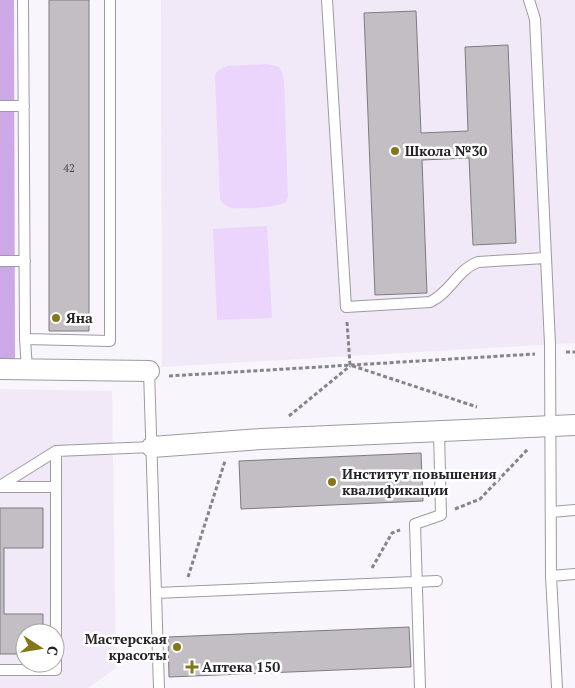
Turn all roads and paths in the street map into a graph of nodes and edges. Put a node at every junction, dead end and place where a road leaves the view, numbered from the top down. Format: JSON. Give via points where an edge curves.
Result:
{"nodes":[{"id":1,"x":23,"y":0,"type":"edge"},
{"id":2,"x":110,"y":0,"type":"edge"},
{"id":3,"x":328,"y":0,"type":"edge"},
{"id":4,"x":528,"y":0,"type":"edge"},
{"id":5,"x":0,"y":106,"type":"edge"},
{"id":6,"x":24,"y":106,"type":"junction"},
{"id":7,"x":545,"y":258,"type":"junction"},
{"id":8,"x":0,"y":261,"type":"edge"},
{"id":9,"x":25,"y":261,"type":"junction"},
{"id":10,"x":346,"y":307,"type":"junction"},
{"id":11,"x":25,"y":338,"type":"junction"},
{"id":12,"x":575,"y":352,"type":"edge"},
{"id":13,"x":550,"y":353,"type":"junction"},
{"id":14,"x":350,"y":365,"type":"junction"},
{"id":15,"x":0,"y":369,"type":"edge"},
{"id":16,"x":27,"y":369,"type":"junction"},
{"id":17,"x":149,"y":371,"type":"junction"},
{"id":18,"x":481,"y":408,"type":"dead end"},
{"id":19,"x":575,"y":425,"type":"edge"},
{"id":20,"x":550,"y":426,"type":"junction"},
{"id":21,"x":439,"y":431,"type":"junction"},
{"id":22,"x":261,"y":439,"type":"junction"},
{"id":23,"x":231,"y":442,"type":"junction"},
{"id":24,"x":152,"y":448,"type":"junction"},
{"id":25,"x":56,"y":451,"type":"junction"},
{"id":26,"x":0,"y":487,"type":"edge"},
{"id":27,"x":56,"y":487,"type":"junction"},
{"id":28,"x":575,"y":510,"type":"edge"},
{"id":29,"x":551,"y":512,"type":"junction"},
{"id":30,"x":441,"y":515,"type":"junction"},
{"id":31,"x":415,"y":524,"type":"junction"},
{"id":32,"x":575,"y":574,"type":"edge"},
{"id":33,"x":551,"y":576,"type":"junction"},
{"id":34,"x":437,"y":581,"type":"dead end"},
{"id":35,"x":416,"y":582,"type":"junction"},
{"id":36,"x":363,"y":584,"type":"junction"},
{"id":37,"x":183,"y":592,"type":"junction"},
{"id":38,"x":156,"y":593,"type":"junction"},
{"id":39,"x":0,"y":670,"type":"edge"},
{"id":40,"x":159,"y":688,"type":"edge"},
{"id":41,"x":420,"y":688,"type":"edge"},
{"id":42,"x":557,"y":688,"type":"edge"}],
"edges":[{"from":1,"to":6,"type":"lane"},
{"from":2,"to":11,"type":"lane","via":[[110,341]]},
{"from":3,"to":10,"type":"lane"},
{"from":4,"to":7,"type":"lane","via":[[535,19]]},
{"from":5,"to":6,"type":"lane"},
{"from":6,"to":9,"type":"lane"},
{"from":7,"to":10,"type":"lane","via":[[469,265],[440,297],[430,302]]},
{"from":7,"to":13,"type":"lane"},
{"from":8,"to":9,"type":"lane"},
{"from":9,"to":11,"type":"lane"},
{"from":10,"to":14,"type":"path"},
{"from":11,"to":16,"type":"lane"},
{"from":12,"to":13,"type":"path"},
{"from":13,"to":14,"type":"path"},
{"from":13,"to":20,"type":"lane"},
{"from":14,"to":17,"type":"path","via":[[163,376]]},
{"from":14,"to":18,"type":"path"},
{"from":14,"to":22,"type":"path"},
{"from":15,"to":16,"type":"street"},
{"from":16,"to":17,"type":"street"},
{"from":17,"to":24,"type":"lane"},
{"from":19,"to":20,"type":"street"},
{"from":20,"to":21,"type":"street"},
{"from":20,"to":29,"type":"lane"},
{"from":20,"to":30,"type":"path","via":[[480,500]]},
{"from":21,"to":22,"type":"street"},
{"from":21,"to":30,"type":"lane"},
{"from":22,"to":23,"type":"street"},
{"from":23,"to":24,"type":"street"},
{"from":23,"to":37,"type":"path"},
{"from":24,"to":25,"type":"lane"},
{"from":24,"to":38,"type":"lane"},
{"from":25,"to":26,"type":"lane"},
{"from":25,"to":27,"type":"lane"},
{"from":26,"to":27,"type":"lane"},
{"from":27,"to":39,"type":"lane","via":[[56,670]]},
{"from":28,"to":29,"type":"lane"},
{"from":29,"to":33,"type":"lane"},
{"from":30,"to":31,"type":"lane"},
{"from":31,"to":35,"type":"lane"},
{"from":31,"to":36,"type":"path","via":[[392,533]]},
{"from":32,"to":33,"type":"lane"},
{"from":33,"to":42,"type":"lane"},
{"from":34,"to":35,"type":"lane"},
{"from":35,"to":36,"type":"lane"},
{"from":35,"to":41,"type":"lane"},
{"from":36,"to":37,"type":"lane"},
{"from":37,"to":38,"type":"lane"},
{"from":38,"to":40,"type":"lane"}]}
